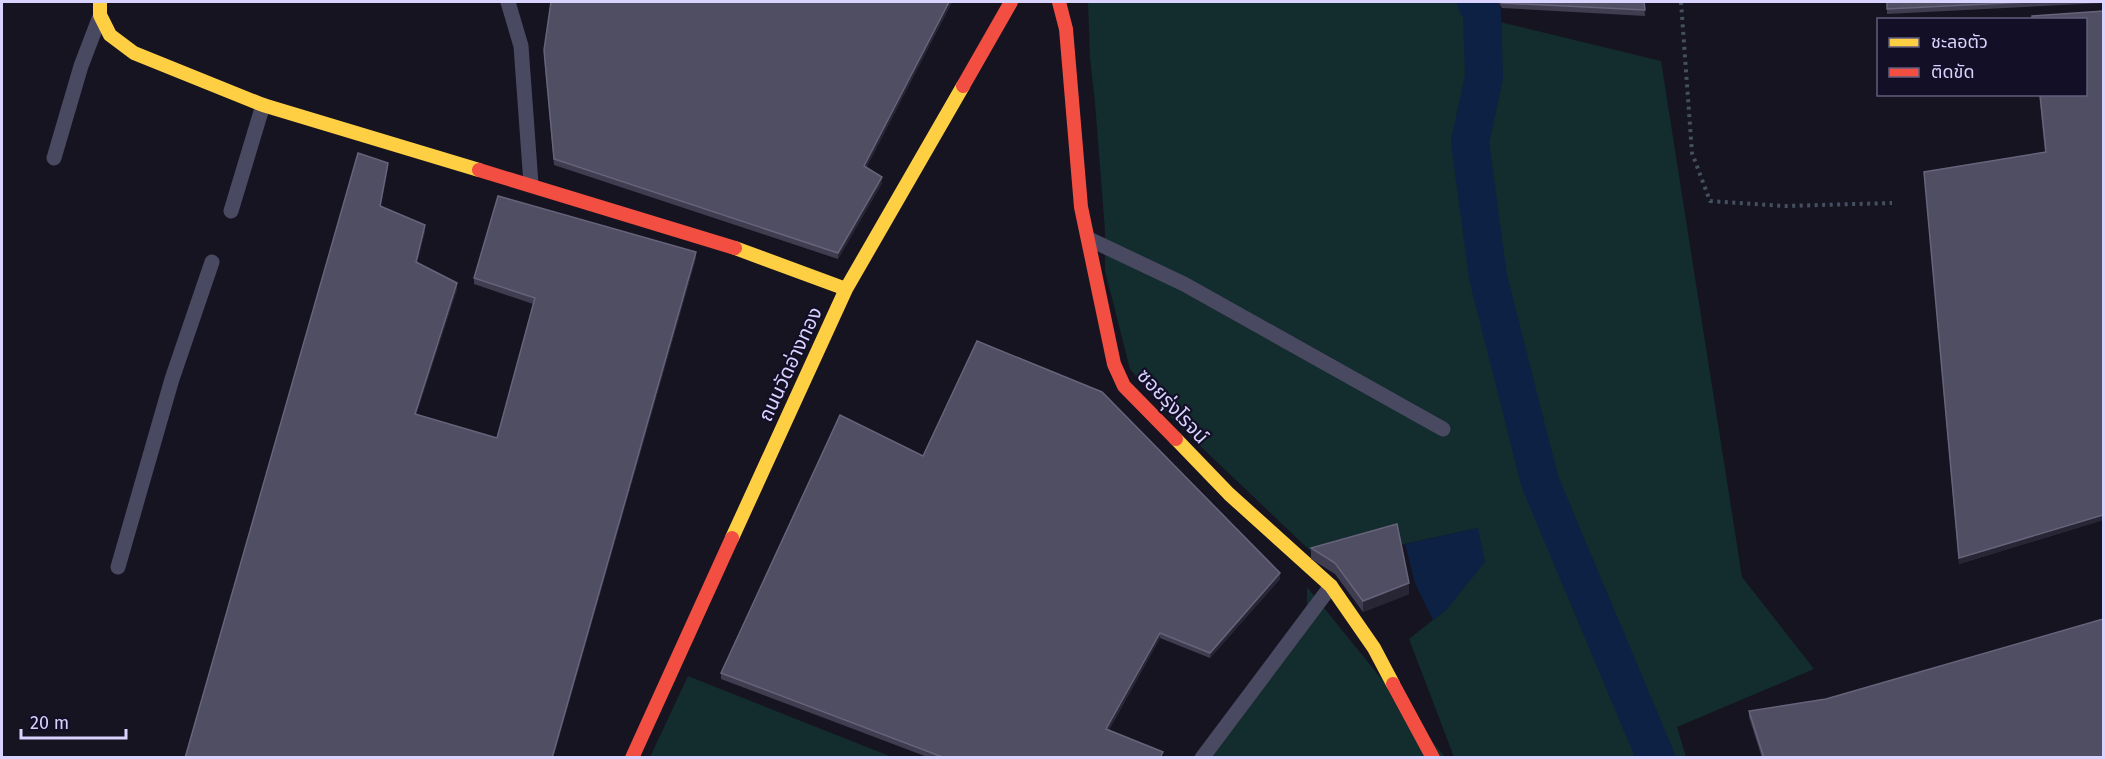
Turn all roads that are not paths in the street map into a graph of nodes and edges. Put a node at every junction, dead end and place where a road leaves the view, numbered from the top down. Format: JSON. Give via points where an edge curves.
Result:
{"nodes":[{"id":1,"x":508,"y":2,"type":"edge"},
{"id":2,"x":1011,"y":2,"type":"edge"},
{"id":3,"x":1059,"y":2,"type":"edge"},
{"id":4,"x":100,"y":8,"type":"edge"},
{"id":5,"x":262,"y":105,"type":"junction"},
{"id":6,"x":54,"y":159,"type":"dead end"},
{"id":7,"x":531,"y":184,"type":"junction"},
{"id":8,"x":231,"y":210,"type":"dead end"},
{"id":9,"x":1088,"y":238,"type":"junction"},
{"id":10,"x":212,"y":262,"type":"dead end"},
{"id":11,"x":846,"y":289,"type":"junction"},
{"id":12,"x":1443,"y":429,"type":"dead end"},
{"id":13,"x":118,"y":567,"type":"dead end"},
{"id":14,"x":1331,"y":586,"type":"junction"},
{"id":15,"x":632,"y":758,"type":"edge"},
{"id":16,"x":1202,"y":758,"type":"edge"},
{"id":17,"x":1433,"y":758,"type":"edge"}],
"edges":[{"from":1,"to":7,"type":"lane","via":[[520,46]]},
{"from":2,"to":11,"type":"street","name":"ถนนวัดอ่างทอง"},
{"from":3,"to":9,"type":"street","name":"ซอยรุ่งโรจน์","via":[[1066,29],[1081,207]]},
{"from":4,"to":5,"type":"street","via":[[110,35],[134,53]]},
{"from":4,"to":6,"type":"lane"},
{"from":5,"to":7,"type":"street"},
{"from":5,"to":8,"type":"lane"},
{"from":7,"to":11,"type":"street","via":[[712,239]]},
{"from":9,"to":12,"type":"lane","via":[[1184,284]]},
{"from":9,"to":14,"type":"street","name":"ซอยรุ่งโรจน์","via":[[1114,364],[1124,386],[1229,494]]},
{"from":10,"to":13,"type":"lane","via":[[172,379]]},
{"from":11,"to":15,"type":"street","name":"ถนนวัดอ่างทอง"},
{"from":14,"to":16,"type":"lane"},
{"from":14,"to":17,"type":"street","name":"ซอยรุ่งโรจน์","via":[[1374,648]]}]}
